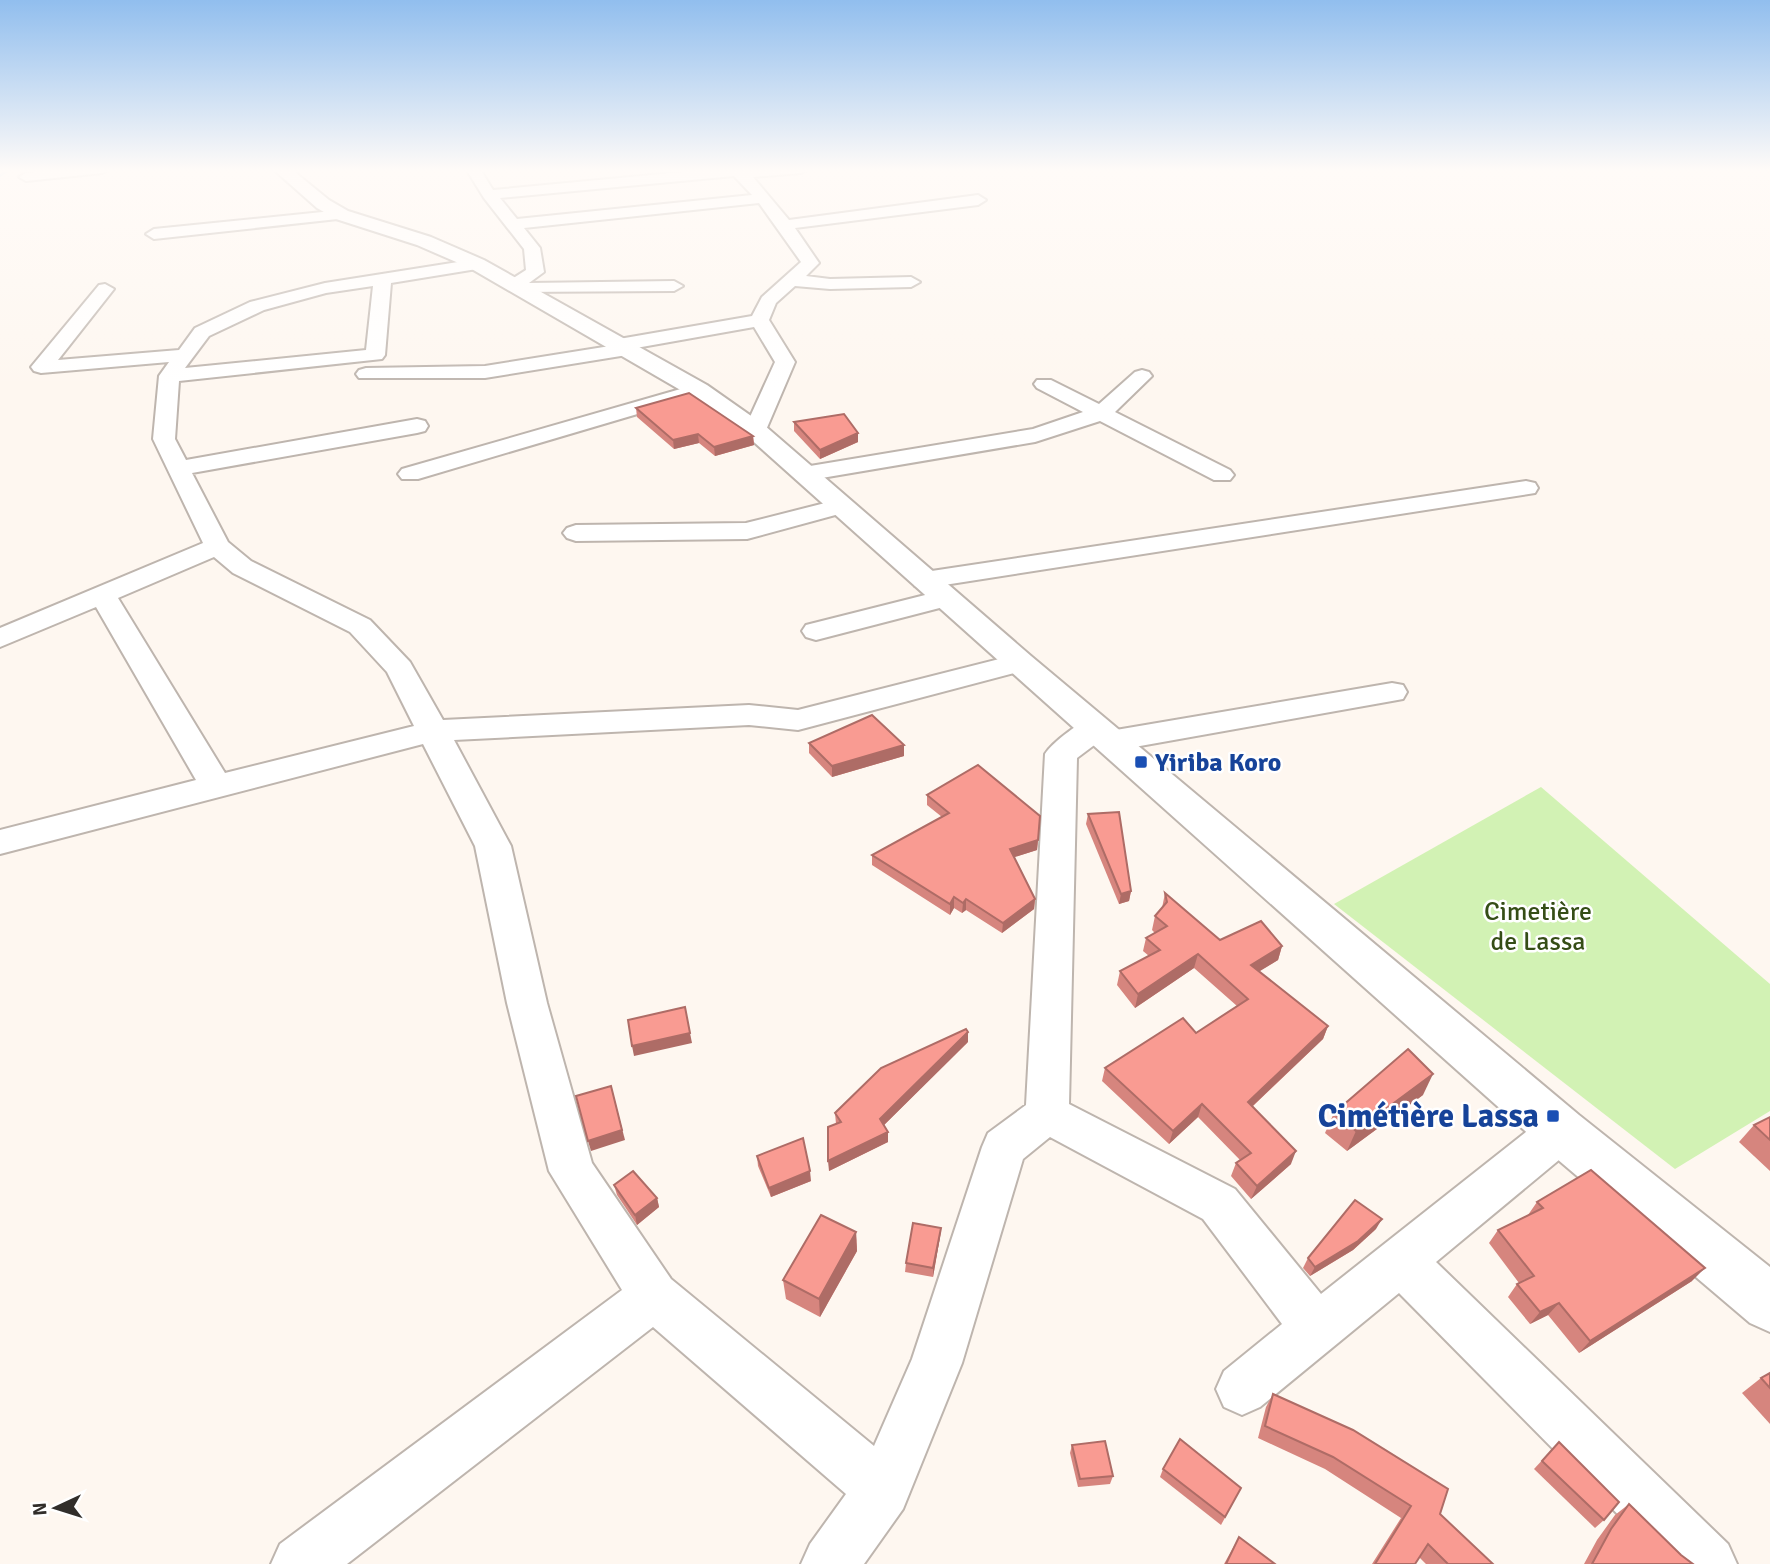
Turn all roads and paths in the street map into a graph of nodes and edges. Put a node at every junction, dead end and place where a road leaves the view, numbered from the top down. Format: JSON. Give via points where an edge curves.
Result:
{"nodes":[{"id":1,"x":426,"y":242,"type":"edge"},
{"id":2,"x":527,"y":242,"type":"edge"},
{"id":3,"x":796,"y":242,"type":"edge"},
{"id":4,"x":477,"y":264,"type":"junction"},
{"id":5,"x":383,"y":279,"type":"junction"},
{"id":6,"x":791,"y":280,"type":"junction"},
{"id":7,"x":911,"y":282,"type":"dead end"},
{"id":8,"x":517,"y":286,"type":"junction"},
{"id":9,"x":674,"y":286,"type":"dead end"},
{"id":10,"x":105,"y":289,"type":"dead end"},
{"id":11,"x":760,"y":320,"type":"junction"},
{"id":12,"x":623,"y":347,"type":"junction"},
{"id":13,"x":185,"y":355,"type":"junction"},
{"id":14,"x":366,"y":374,"type":"dead end"},
{"id":15,"x":169,"y":376,"type":"junction"},
{"id":16,"x":1142,"y":376,"type":"dead end"},
{"id":17,"x":1044,"y":384,"type":"dead end"},
{"id":18,"x":698,"y":390,"type":"junction"},
{"id":19,"x":1101,"y":413,"type":"junction"},
{"id":20,"x":417,"y":426,"type":"dead end"},
{"id":21,"x":755,"y":430,"type":"junction"},
{"id":22,"x":179,"y":468,"type":"junction"},
{"id":23,"x":410,"y":474,"type":"dead end"},
{"id":24,"x":804,"y":474,"type":"junction"},
{"id":25,"x":1222,"y":475,"type":"dead end"},
{"id":26,"x":1526,"y":488,"type":"dead end"},
{"id":27,"x":841,"y":506,"type":"junction"},
{"id":28,"x":576,"y":533,"type":"dead end"},
{"id":29,"x":217,"y":546,"type":"junction"},
{"id":30,"x":935,"y":589,"type":"junction"},
{"id":31,"x":102,"y":595,"type":"junction"},
{"id":32,"x":8,"y":627,"type":"edge"},
{"id":33,"x":816,"y":631,"type":"dead end"},
{"id":34,"x":1019,"y":663,"type":"junction"},
{"id":35,"x":1392,"y":692,"type":"dead end"},
{"id":36,"x":433,"y":731,"type":"junction"},
{"id":37,"x":1104,"y":734,"type":"junction"},
{"id":38,"x":216,"y":786,"type":"junction"},
{"id":39,"x":0,"y":842,"type":"edge"},
{"id":40,"x":1047,"y":1114,"type":"junction"},
{"id":41,"x":1561,"y":1131,"type":"junction"},
{"id":42,"x":1401,"y":1261,"type":"junction"},
{"id":43,"x":654,"y":1296,"type":"junction"},
{"id":44,"x":1770,"y":1303,"type":"edge"},
{"id":45,"x":1317,"y":1329,"type":"junction"},
{"id":46,"x":1242,"y":1389,"type":"dead end"},
{"id":47,"x":883,"y":1489,"type":"junction"},
{"id":48,"x":300,"y":1564,"type":"edge"},
{"id":49,"x":830,"y":1564,"type":"edge"},
{"id":50,"x":1708,"y":1564,"type":"edge"}],
"edges":[{"from":1,"to":4,"type":"street"},
{"from":2,"to":8,"type":"street","via":[[535,272]]},
{"from":3,"to":6,"type":"street","via":[[810,263]]},
{"from":4,"to":5,"type":"street"},
{"from":4,"to":8,"type":"street"},
{"from":5,"to":13,"type":"street","via":[[257,306],[202,332]]},
{"from":5,"to":15,"type":"street","via":[[375,355]]},
{"from":6,"to":7,"type":"street"},
{"from":6,"to":11,"type":"street","via":[[768,301]]},
{"from":8,"to":9,"type":"street"},
{"from":8,"to":12,"type":"street"},
{"from":10,"to":13,"type":"street","via":[[41,367]]},
{"from":11,"to":12,"type":"street"},
{"from":11,"to":21,"type":"street","via":[[785,362]]},
{"from":12,"to":14,"type":"street","via":[[485,372]]},
{"from":12,"to":18,"type":"street"},
{"from":13,"to":15,"type":"street"},
{"from":15,"to":22,"type":"street","via":[[164,439]]},
{"from":16,"to":19,"type":"street"},
{"from":17,"to":19,"type":"street"},
{"from":18,"to":21,"type":"street"},
{"from":18,"to":23,"type":"street"},
{"from":19,"to":24,"type":"street","via":[[1035,435]]},
{"from":19,"to":25,"type":"street"},
{"from":20,"to":22,"type":"street"},
{"from":21,"to":24,"type":"street"},
{"from":22,"to":29,"type":"street"},
{"from":24,"to":27,"type":"street"},
{"from":26,"to":30,"type":"street"},
{"from":27,"to":28,"type":"street","via":[[747,531]]},
{"from":27,"to":30,"type":"street"},
{"from":29,"to":31,"type":"street"},
{"from":29,"to":36,"type":"street","via":[[242,567],[360,626],[400,668]]},
{"from":30,"to":33,"type":"street"},
{"from":30,"to":34,"type":"street"},
{"from":31,"to":32,"type":"street"},
{"from":31,"to":38,"type":"street"},
{"from":34,"to":36,"type":"street","via":[[798,720],[748,715]]},
{"from":34,"to":37,"type":"street"},
{"from":35,"to":37,"type":"street"},
{"from":36,"to":38,"type":"street"},
{"from":36,"to":43,"type":"street","via":[[493,846],[527,1003],[572,1171]]},
{"from":37,"to":40,"type":"street","via":[[1061,754]]},
{"from":37,"to":41,"type":"street"},
{"from":38,"to":39,"type":"street"},
{"from":40,"to":45,"type":"street","via":[[1219,1204]]},
{"from":40,"to":47,"type":"street","via":[[1004,1147],[936,1363]]},
{"from":41,"to":42,"type":"street"},
{"from":41,"to":44,"type":"street"},
{"from":42,"to":45,"type":"street"},
{"from":42,"to":50,"type":"street"},
{"from":43,"to":47,"type":"street"},
{"from":43,"to":48,"type":"street"},
{"from":45,"to":46,"type":"street"},
{"from":47,"to":49,"type":"street"}]}
